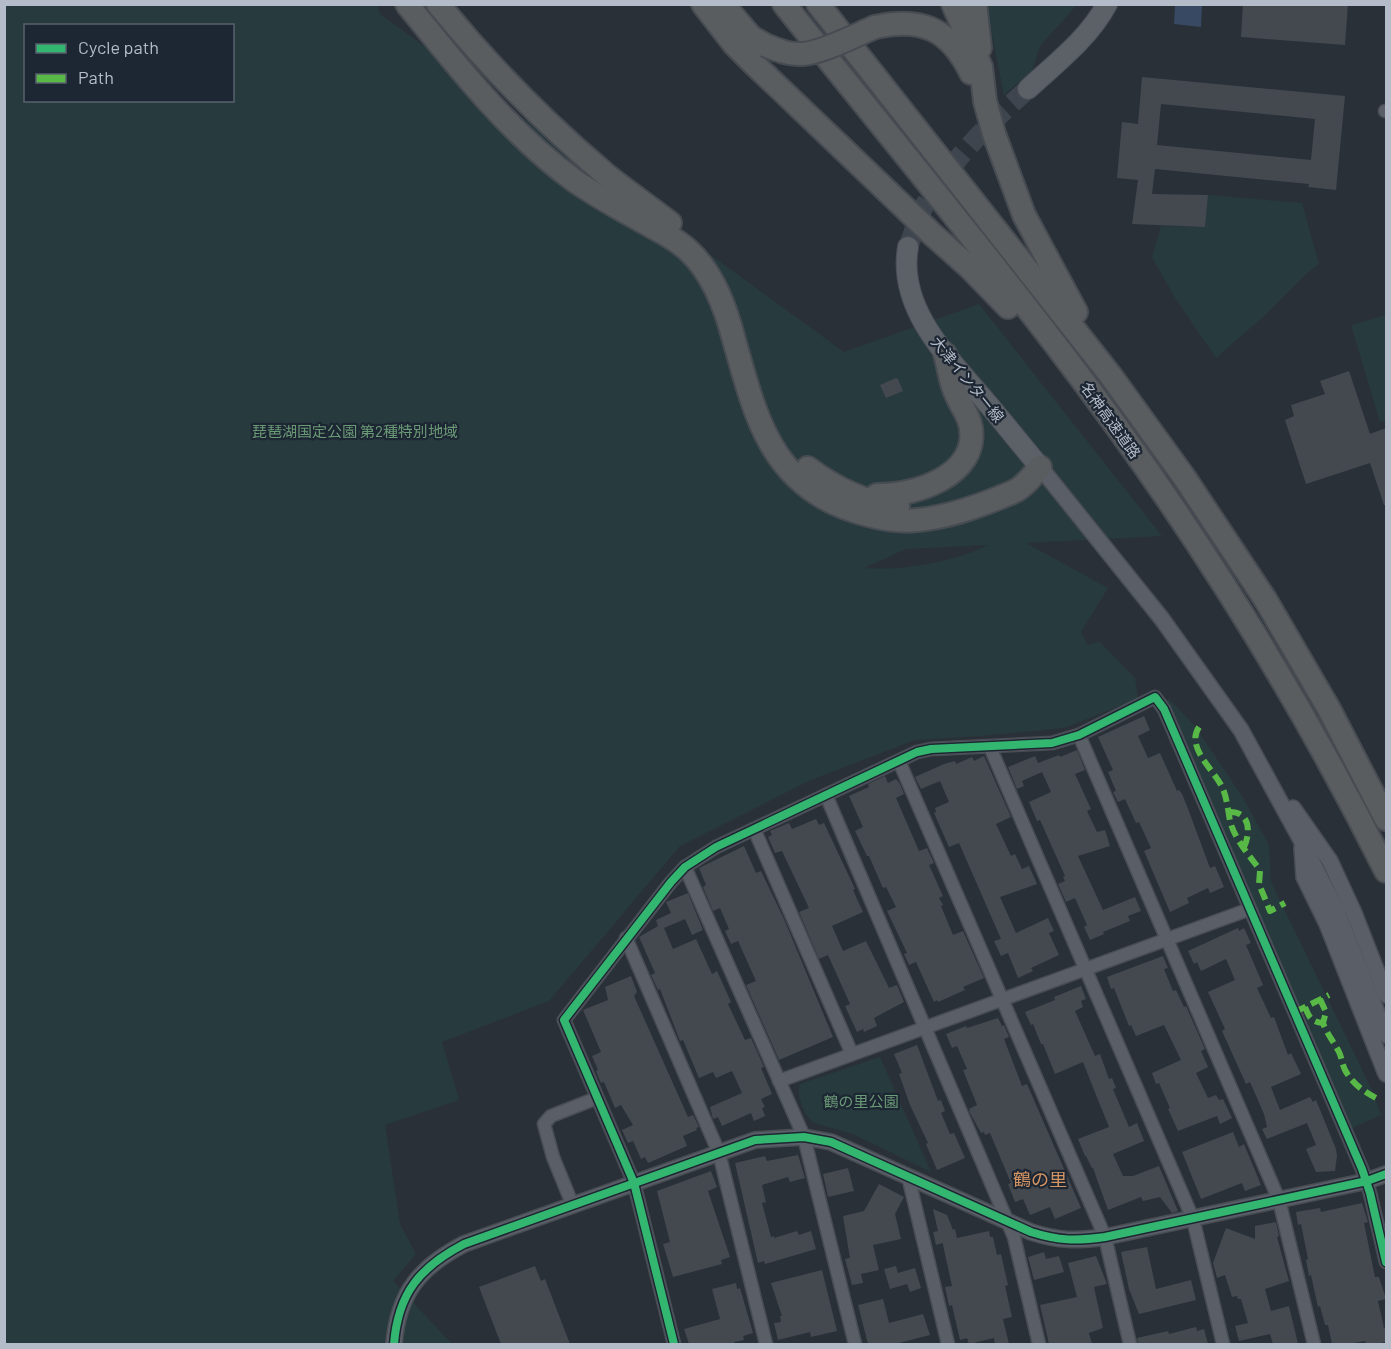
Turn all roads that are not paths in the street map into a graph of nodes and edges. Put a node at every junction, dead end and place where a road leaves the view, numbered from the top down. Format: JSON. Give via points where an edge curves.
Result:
{"nodes":[{"id":1,"x":407,"y":4,"type":"edge"},
{"id":2,"x":438,"y":4,"type":"edge"},
{"id":3,"x":703,"y":4,"type":"edge"},
{"id":4,"x":723,"y":4,"type":"edge"},
{"id":5,"x":784,"y":4,"type":"edge"},
{"id":6,"x":818,"y":4,"type":"edge"},
{"id":7,"x":953,"y":4,"type":"edge"},
{"id":8,"x":975,"y":4,"type":"edge"},
{"id":9,"x":1107,"y":4,"type":"edge"},
{"id":10,"x":981,"y":67,"type":"junction"},
{"id":11,"x":1028,"y":89,"type":"tunnel mouth"},
{"id":12,"x":985,"y":101,"type":"junction"},
{"id":13,"x":908,"y":248,"type":"tunnel mouth"},
{"id":14,"x":945,"y":354,"type":"junction"},
{"id":15,"x":1112,"y":376,"type":"junction"},
{"id":16,"x":1040,"y":467,"type":"junction"},
{"id":17,"x":852,"y":492,"type":"junction"},
{"id":18,"x":1196,"y":542,"type":"junction"},
{"id":19,"x":1079,"y":735,"type":"junction"},
{"id":20,"x":990,"y":747,"type":"junction"},
{"id":21,"x":899,"y":761,"type":"junction"},
{"id":22,"x":1274,"y":789,"type":"junction"},
{"id":23,"x":826,"y":795,"type":"junction"},
{"id":24,"x":1386,"y":819,"type":"edge"},
{"id":25,"x":754,"y":829,"type":"junction"},
{"id":26,"x":1301,"y":840,"type":"junction"},
{"id":27,"x":685,"y":867,"type":"junction"},
{"id":28,"x":1386,"y":871,"type":"edge"},
{"id":29,"x":1250,"y":909,"type":"junction"},
{"id":30,"x":627,"y":938,"type":"junction"},
{"id":31,"x":1168,"y":939,"type":"junction"},
{"id":32,"x":1085,"y":969,"type":"junction"},
{"id":33,"x":1386,"y":995,"type":"edge"},
{"id":34,"x":1002,"y":999,"type":"junction"},
{"id":35,"x":925,"y":1027,"type":"junction"},
{"id":36,"x":1386,"y":1035,"type":"edge"},
{"id":37,"x":852,"y":1054,"type":"junction"},
{"id":38,"x":1386,"y":1074,"type":"edge"},
{"id":39,"x":779,"y":1081,"type":"junction"},
{"id":40,"x":597,"y":1098,"type":"junction"},
{"id":41,"x":804,"y":1137,"type":"junction"},
{"id":42,"x":719,"y":1153,"type":"junction"},
{"id":43,"x":1386,"y":1174,"type":"edge"},
{"id":44,"x":908,"y":1176,"type":"junction"},
{"id":45,"x":1367,"y":1181,"type":"junction"},
{"id":46,"x":634,"y":1183,"type":"junction"},
{"id":47,"x":1279,"y":1200,"type":"junction"},
{"id":48,"x":573,"y":1206,"type":"junction"},
{"id":49,"x":1193,"y":1219,"type":"junction"},
{"id":50,"x":1008,"y":1222,"type":"junction"},
{"id":51,"x":1105,"y":1237,"type":"junction"},
{"id":52,"x":1386,"y":1262,"type":"edge"},
{"id":53,"x":394,"y":1344,"type":"edge"},
{"id":54,"x":674,"y":1344,"type":"edge"},
{"id":55,"x":766,"y":1344,"type":"edge"},
{"id":56,"x":855,"y":1344,"type":"edge"},
{"id":57,"x":948,"y":1344,"type":"edge"},
{"id":58,"x":1039,"y":1344,"type":"edge"},
{"id":59,"x":1130,"y":1344,"type":"edge"},
{"id":60,"x":1223,"y":1344,"type":"edge"},
{"id":61,"x":1314,"y":1344,"type":"edge"}],
"edges":[{"from":1,"to":16,"type":"highway","via":[[482,94],[548,160],[691,253],[707,274],[727,315],[753,407],[771,447],[802,483],[835,504],[864,514],[912,520],[951,515],[995,499],[1020,488]]},
{"from":2,"to":17,"type":"highway","via":[[532,106],[603,172],[710,258],[742,317],[768,408],[780,434],[793,452],[824,480]]},
{"from":3,"to":18,"type":"highway","via":[[779,89],[998,295]]},
{"from":4,"to":12,"type":"highway","bridge":true,"via":[[752,37],[782,52],[801,54],[875,27],[919,24],[949,39],[964,58]]},
{"from":5,"to":18,"type":"highway","name":"名神高速道路","via":[[1062,353]]},
{"from":6,"to":15,"type":"highway","name":"名神高速道路"},
{"from":7,"to":10,"type":"highway"},
{"from":8,"to":10,"type":"highway"},
{"from":9,"to":11,"type":"main road","via":[[1087,33]]},
{"from":10,"to":12,"type":"highway"},
{"from":12,"to":15,"type":"highway","via":[[1024,215]]},
{"from":13,"to":14,"type":"main road","name":"大津インター線","via":[[906,275],[915,304]]},
{"from":14,"to":16,"type":"main road","name":"大津インター線"},
{"from":14,"to":17,"type":"highway","via":[[955,393],[971,425],[970,451],[950,473],[924,488],[889,495]]},
{"from":15,"to":24,"type":"highway","name":"名神高速道路","via":[[1265,599]]},
{"from":16,"to":17,"type":"highway","via":[[931,506],[894,506]]},
{"from":16,"to":22,"type":"street","via":[[1162,619],[1240,730]]},
{"from":18,"to":28,"type":"highway","name":"名神高速道路","via":[[1286,685]]},
{"from":19,"to":20,"type":"street","via":[[1052,743]]},
{"from":19,"to":29,"type":"street","via":[[1155,698],[1164,709]]},
{"from":19,"to":31,"type":"street"},
{"from":20,"to":21,"type":"street","via":[[932,749]]},
{"from":20,"to":32,"type":"street"},
{"from":21,"to":23,"type":"street"},
{"from":21,"to":34,"type":"street"},
{"from":22,"to":26,"type":"street"},
{"from":22,"to":33,"type":"street","via":[[1310,830],[1330,861]]},
{"from":23,"to":25,"type":"street"},
{"from":23,"to":35,"type":"street"},
{"from":25,"to":27,"type":"street"},
{"from":25,"to":37,"type":"street"},
{"from":26,"to":36,"type":"street","via":[[1336,909]]},
{"from":26,"to":38,"type":"street","via":[[1304,877],[1327,924]]},
{"from":27,"to":30,"type":"street"},
{"from":27,"to":39,"type":"street"},
{"from":29,"to":31,"type":"street"},
{"from":29,"to":45,"type":"street"},
{"from":30,"to":40,"type":"street","via":[[564,1020]]},
{"from":30,"to":42,"type":"street"},
{"from":31,"to":32,"type":"street"},
{"from":31,"to":47,"type":"street"},
{"from":32,"to":34,"type":"street"},
{"from":32,"to":49,"type":"street"},
{"from":34,"to":35,"type":"street"},
{"from":34,"to":51,"type":"street"},
{"from":35,"to":37,"type":"street"},
{"from":35,"to":50,"type":"street"},
{"from":37,"to":39,"type":"street"},
{"from":39,"to":41,"type":"street"},
{"from":40,"to":46,"type":"street"},
{"from":40,"to":48,"type":"street","via":[[551,1116],[544,1124]]},
{"from":41,"to":42,"type":"street","via":[[761,1139]]},
{"from":41,"to":44,"type":"street","via":[[848,1148]]},
{"from":41,"to":56,"type":"street"},
{"from":42,"to":46,"type":"street"},
{"from":42,"to":55,"type":"street"},
{"from":43,"to":45,"type":"street"},
{"from":44,"to":50,"type":"street"},
{"from":44,"to":57,"type":"street"},
{"from":45,"to":47,"type":"street"},
{"from":45,"to":52,"type":"street"},
{"from":46,"to":48,"type":"street"},
{"from":46,"to":54,"type":"street"},
{"from":47,"to":49,"type":"street"},
{"from":47,"to":61,"type":"street"},
{"from":48,"to":53,"type":"street","via":[[464,1244],[437,1259],[419,1276],[402,1303]]},
{"from":49,"to":51,"type":"street"},
{"from":49,"to":60,"type":"street"},
{"from":50,"to":51,"type":"street","via":[[1061,1240]]},
{"from":50,"to":58,"type":"street"},
{"from":51,"to":59,"type":"street"}]}
